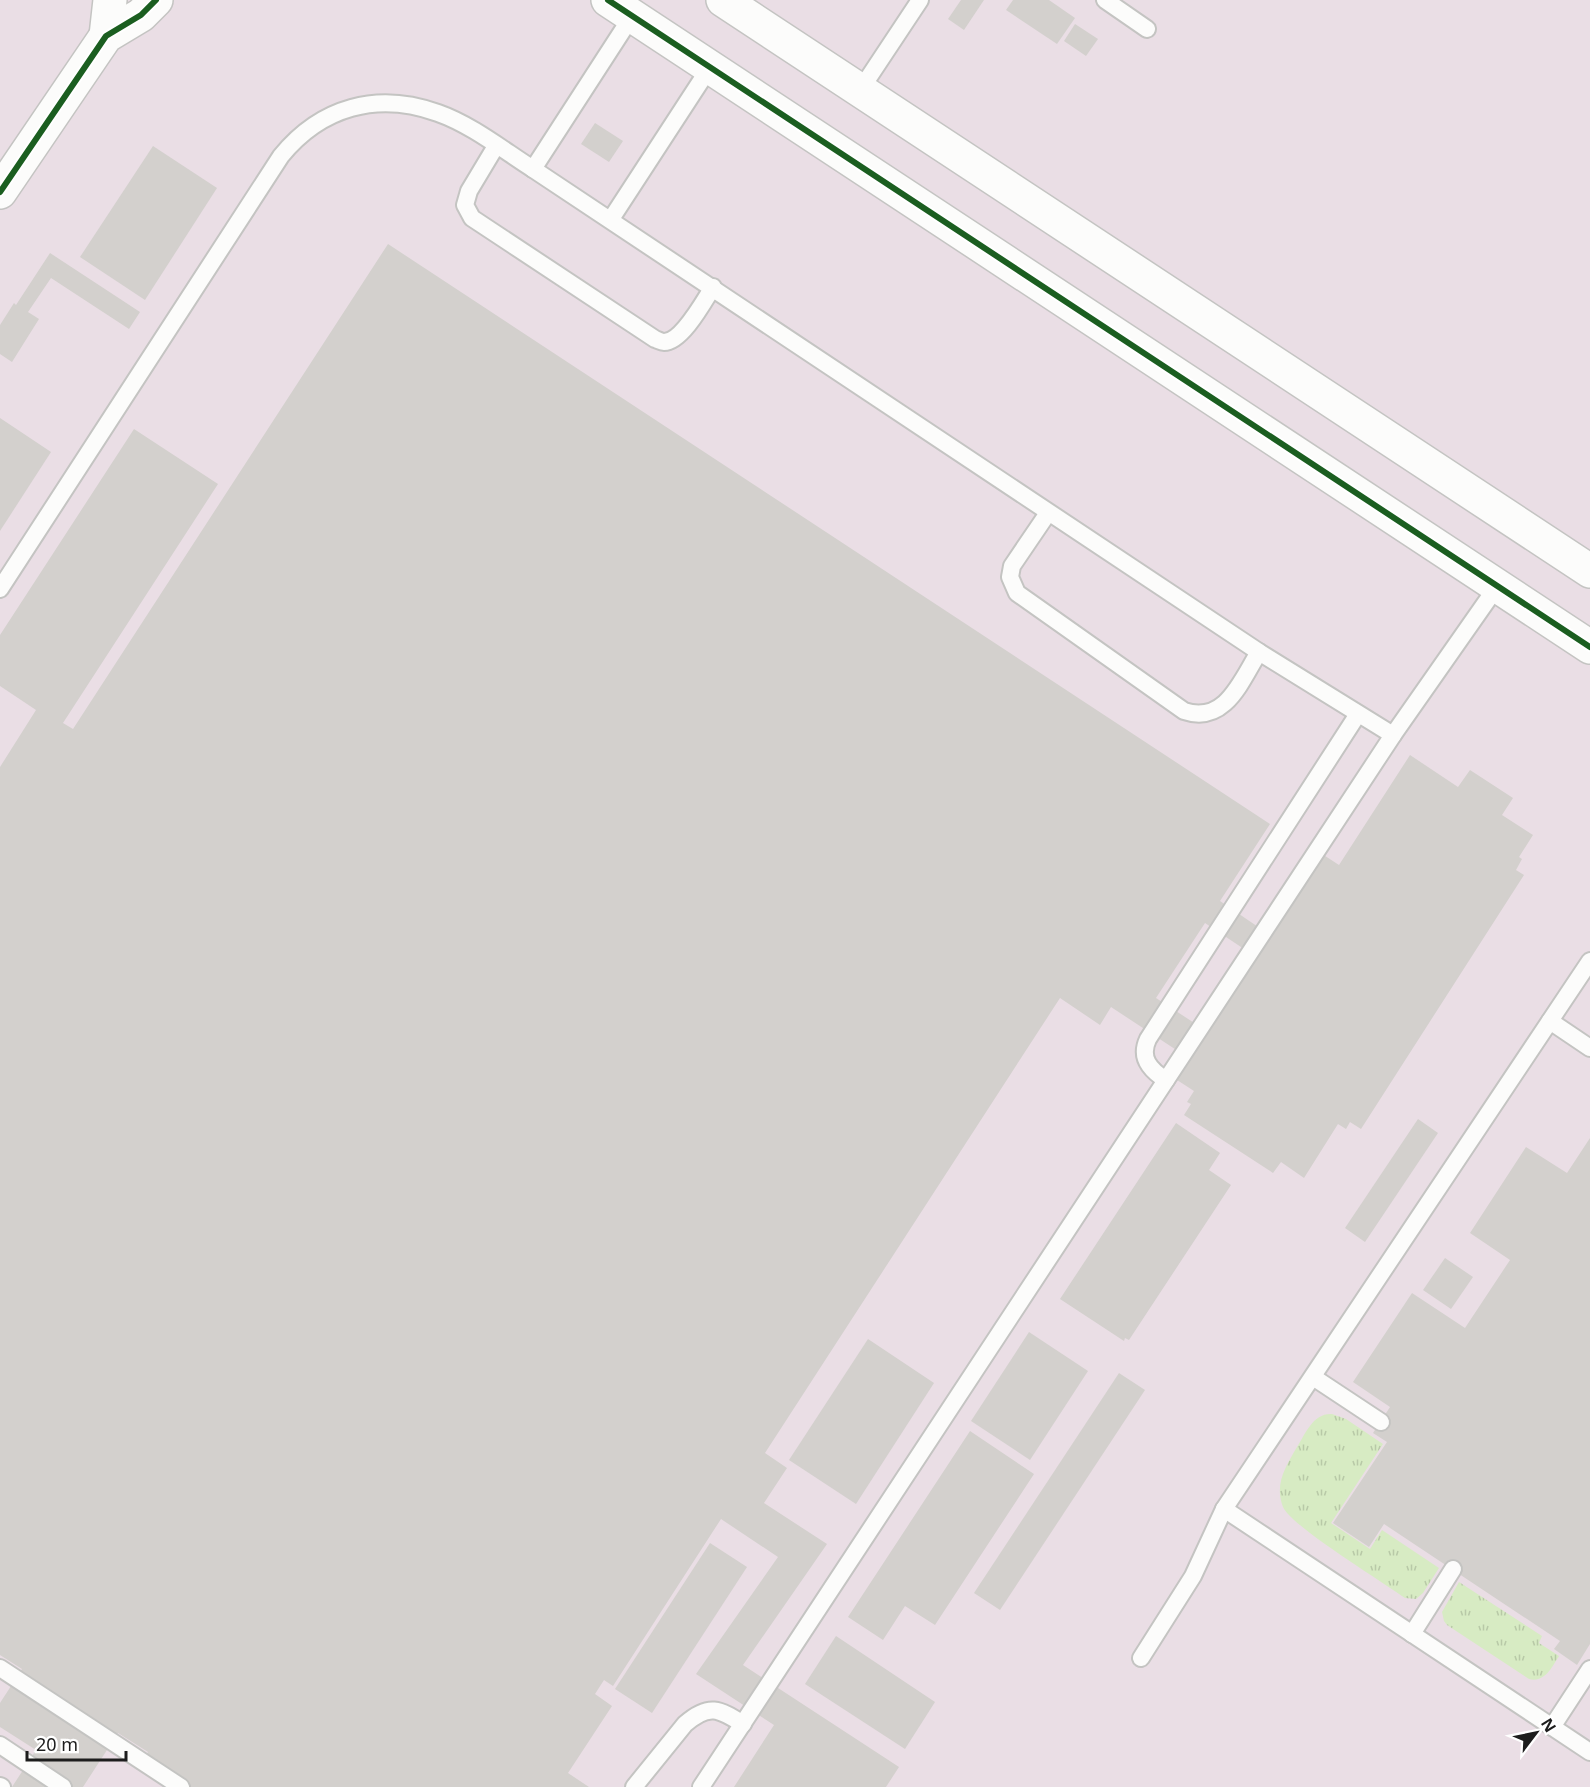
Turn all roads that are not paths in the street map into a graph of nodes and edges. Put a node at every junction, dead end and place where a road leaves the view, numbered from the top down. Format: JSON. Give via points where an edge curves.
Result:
{"nodes":[{"id":1,"x":110,"y":0,"type":"edge"},
{"id":2,"x":156,"y":0,"type":"edge"},
{"id":3,"x":723,"y":0,"type":"edge"},
{"id":4,"x":920,"y":0,"type":"edge"},
{"id":5,"x":1105,"y":0,"type":"edge"},
{"id":6,"x":620,"y":8,"type":"edge"},
{"id":7,"x":1147,"y":29,"type":"dead end"},
{"id":8,"x":106,"y":36,"type":"junction"},
{"id":9,"x":710,"y":67,"type":"junction"},
{"id":10,"x":861,"y":89,"type":"junction"},
{"id":11,"x":496,"y":146,"type":"junction"},
{"id":12,"x":533,"y":169,"type":"junction"},
{"id":13,"x":0,"y":192,"type":"edge"},
{"id":14,"x":611,"y":219,"type":"junction"},
{"id":15,"x":713,"y":287,"type":"junction"},
{"id":16,"x":1048,"y":513,"type":"junction"},
{"id":17,"x":1590,"y":571,"type":"edge"},
{"id":18,"x":1498,"y":585,"type":"junction"},
{"id":19,"x":0,"y":589,"type":"edge"},
{"id":20,"x":1590,"y":647,"type":"edge"},
{"id":21,"x":1259,"y":652,"type":"junction"},
{"id":22,"x":1359,"y":714,"type":"junction"},
{"id":23,"x":1393,"y":735,"type":"junction"},
{"id":24,"x":1590,"y":961,"type":"edge"},
{"id":25,"x":1550,"y":1021,"type":"junction"},
{"id":26,"x":1590,"y":1048,"type":"edge"},
{"id":27,"x":1166,"y":1080,"type":"junction"},
{"id":28,"x":1312,"y":1377,"type":"junction"},
{"id":29,"x":1381,"y":1422,"type":"dead end"},
{"id":30,"x":1224,"y":1509,"type":"junction"},
{"id":31,"x":1453,"y":1569,"type":"dead end"},
{"id":32,"x":1412,"y":1634,"type":"junction"},
{"id":33,"x":1141,"y":1658,"type":"dead end"},
{"id":34,"x":0,"y":1668,"type":"edge"},
{"id":35,"x":1590,"y":1669,"type":"edge"},
{"id":36,"x":743,"y":1724,"type":"junction"},
{"id":37,"x":1552,"y":1727,"type":"junction"},
{"id":38,"x":0,"y":1745,"type":"edge"},
{"id":39,"x":1590,"y":1752,"type":"edge"},
{"id":40,"x":63,"y":1787,"type":"edge"},
{"id":41,"x":181,"y":1787,"type":"edge"},
{"id":42,"x":634,"y":1787,"type":"edge"},
{"id":43,"x":701,"y":1787,"type":"edge"}],
"edges":[{"from":1,"to":8,"type":"street"},
{"from":2,"to":8,"type":"street","via":[[141,15]]},
{"from":3,"to":10,"type":"street"},
{"from":4,"to":10,"type":"lane"},
{"from":5,"to":7,"type":"lane"},
{"from":6,"to":9,"type":"street"},
{"from":6,"to":12,"type":"lane"},
{"from":8,"to":13,"type":"street"},
{"from":9,"to":14,"type":"lane"},
{"from":9,"to":18,"type":"street"},
{"from":10,"to":17,"type":"street"},
{"from":11,"to":12,"type":"lane"},
{"from":11,"to":15,"type":"lane","via":[[469,191],[465,206],[472,218],[655,339],[666,342],[676,338]]},
{"from":11,"to":19,"type":"lane","via":[[437,113],[390,104],[346,109],[326,117],[294,140]]},
{"from":12,"to":14,"type":"lane"},
{"from":14,"to":15,"type":"lane"},
{"from":15,"to":16,"type":"lane"},
{"from":16,"to":21,"type":"lane"},
{"from":16,"to":21,"type":"lane","via":[[1012,566],[1010,577],[1017,593],[1184,711],[1208,714],[1220,707],[1231,698]]},
{"from":18,"to":20,"type":"street"},
{"from":18,"to":23,"type":"lane"},
{"from":21,"to":22,"type":"lane"},
{"from":22,"to":23,"type":"lane"},
{"from":22,"to":27,"type":"lane","via":[[1148,1039],[1145,1060]]},
{"from":23,"to":27,"type":"lane"},
{"from":24,"to":25,"type":"lane"},
{"from":25,"to":26,"type":"lane"},
{"from":25,"to":28,"type":"lane"},
{"from":27,"to":36,"type":"lane"},
{"from":28,"to":29,"type":"lane"},
{"from":28,"to":30,"type":"lane"},
{"from":30,"to":32,"type":"lane"},
{"from":30,"to":33,"type":"lane","via":[[1193,1576]]},
{"from":31,"to":32,"type":"lane"},
{"from":32,"to":37,"type":"lane"},
{"from":34,"to":41,"type":"lane"},
{"from":35,"to":37,"type":"lane"},
{"from":36,"to":42,"type":"lane","via":[[714,1709],[695,1715]]},
{"from":36,"to":43,"type":"lane"},
{"from":37,"to":39,"type":"lane"},
{"from":38,"to":40,"type":"lane"}]}
